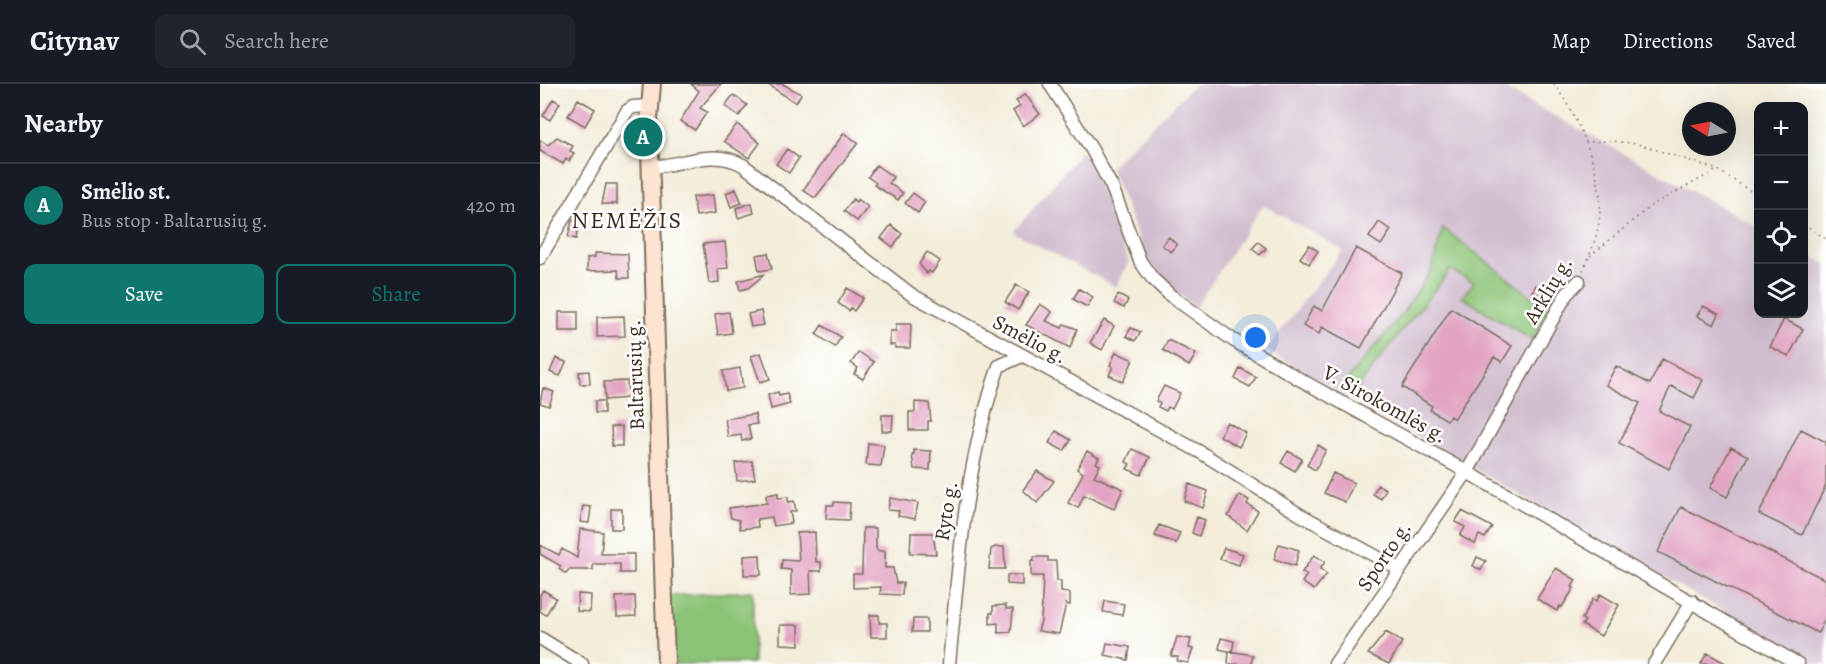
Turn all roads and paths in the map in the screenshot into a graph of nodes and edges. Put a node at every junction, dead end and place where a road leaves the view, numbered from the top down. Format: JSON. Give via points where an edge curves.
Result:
{"nodes":[{"id":1,"x":652,"y":84,"type":"edge"},
{"id":2,"x":1050,"y":84,"type":"edge"},
{"id":3,"x":1554,"y":84,"type":"edge"},
{"id":4,"x":649,"y":106,"type":"junction"},
{"id":5,"x":1585,"y":142,"type":"junction"},
{"id":6,"x":651,"y":166,"type":"junction"},
{"id":7,"x":1718,"y":170,"type":"junction"},
{"id":8,"x":1754,"y":193,"type":"edge"},
{"id":9,"x":1808,"y":227,"type":"edge"},
{"id":10,"x":1826,"y":239,"type":"edge"},
{"id":11,"x":1590,"y":257,"type":"junction"},
{"id":12,"x":540,"y":258,"type":"edge"},
{"id":13,"x":1579,"y":281,"type":"joint"},
{"id":14,"x":999,"y":344,"type":"junction"},
{"id":15,"x":1022,"y":356,"type":"junction"},
{"id":16,"x":999,"y":366,"type":"junction"},
{"id":17,"x":1467,"y":472,"type":"junction"},
{"id":18,"x":1399,"y":569,"type":"junction"},
{"id":19,"x":1692,"y":601,"type":"junction"},
{"id":20,"x":540,"y":638,"type":"edge"},
{"id":21,"x":582,"y":664,"type":"edge"},
{"id":22,"x":666,"y":664,"type":"edge"},
{"id":23,"x":949,"y":664,"type":"edge"},
{"id":24,"x":1335,"y":664,"type":"edge"},
{"id":25,"x":1654,"y":664,"type":"edge"},
{"id":26,"x":1798,"y":664,"type":"edge"}],
"edges":[{"from":1,"to":4,"type":"main road","name":"Baltarusių g."},
{"from":2,"to":17,"type":"street","name":"V. Sirokomlės g.","via":[[1112,187],[1140,261],[1171,296],[1224,334],[1301,380]]},
{"from":3,"to":5,"type":"path","name":"Arklių g."},
{"from":4,"to":6,"type":"main road","name":"Baltarusių g."},
{"from":4,"to":12,"type":"street","via":[[627,111]]},
{"from":5,"to":7,"type":"path","via":[[1638,144]]},
{"from":5,"to":11,"type":"path","name":"Arklių g.","via":[[1600,193],[1600,215]]},
{"from":6,"to":14,"type":"street","name":"Smėlio g.","via":[[729,157],[912,296]]},
{"from":6,"to":22,"type":"main road","name":"Baltarusių g."},
{"from":7,"to":8,"type":"path"},
{"from":7,"to":11,"type":"path","via":[[1652,206]]},
{"from":9,"to":10,"type":"path"},
{"from":11,"to":13,"type":"path","name":"Arklių g."},
{"from":13,"to":17,"type":"street","name":"Arklių g.","via":[[1566,296]]},
{"from":14,"to":15,"type":"street","name":"Smėlio g."},
{"from":14,"to":16,"type":"street","name":"Ryto g."},
{"from":15,"to":16,"type":"street"},
{"from":15,"to":18,"type":"street","name":"Smėlio g.","via":[[1200,452],[1299,514]]},
{"from":16,"to":23,"type":"street","name":"Ryto g.","via":[[982,415],[962,528]]},
{"from":17,"to":18,"type":"street","name":"Sporto g."},
{"from":17,"to":19,"type":"street","name":"V. Sirokomlės g."},
{"from":18,"to":24,"type":"street","name":"Sporto g."},
{"from":19,"to":25,"type":"street"},
{"from":19,"to":26,"type":"street","name":"V. Sirokomlės g."},
{"from":20,"to":21,"type":"street"}]}
